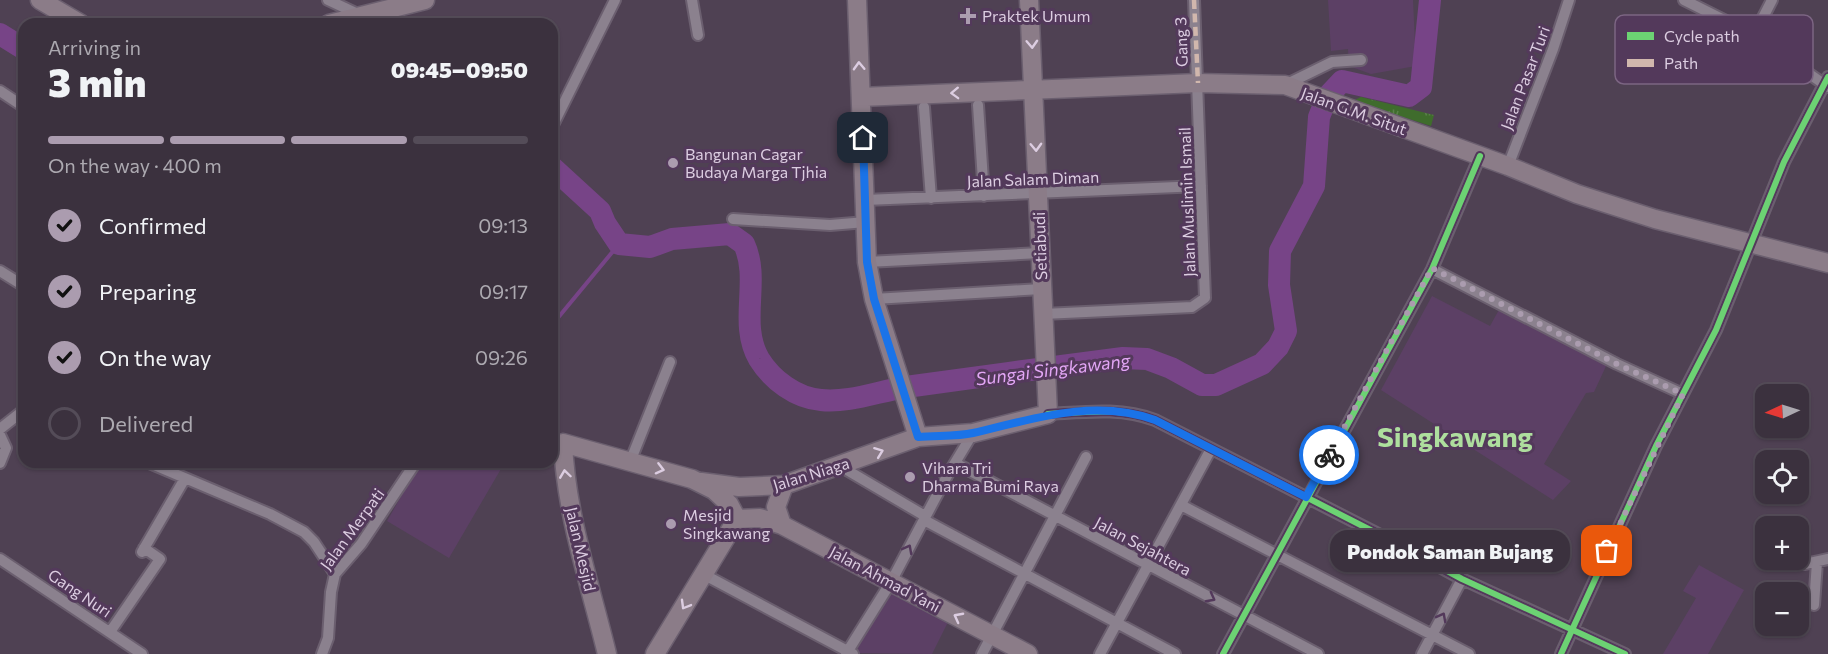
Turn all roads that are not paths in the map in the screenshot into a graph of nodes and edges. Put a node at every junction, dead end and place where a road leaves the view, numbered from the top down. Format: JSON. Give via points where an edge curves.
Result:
{"nodes":[{"id":1,"x":40,"y":0,"type":"edge"},
{"id":2,"x":328,"y":0,"type":"edge"},
{"id":3,"x":425,"y":0,"type":"edge"},
{"id":4,"x":615,"y":0,"type":"edge"},
{"id":5,"x":692,"y":0,"type":"edge"},
{"id":6,"x":857,"y":0,"type":"edge"},
{"id":7,"x":1029,"y":0,"type":"edge"},
{"id":8,"x":1194,"y":0,"type":"edge"},
{"id":9,"x":1569,"y":0,"type":"edge"},
{"id":10,"x":1684,"y":0,"type":"edge"},
{"id":11,"x":1772,"y":0,"type":"edge"},
{"id":12,"x":360,"y":15,"type":"junction"},
{"id":13,"x":1714,"y":15,"type":"edge"},
{"id":14,"x":1764,"y":15,"type":"edge"},
{"id":15,"x":66,"y":18,"type":"edge"},
{"id":16,"x":350,"y":18,"type":"edge"},
{"id":17,"x":698,"y":35,"type":"dead end"},
{"id":18,"x":1361,"y":60,"type":"dead end"},
{"id":19,"x":1813,"y":74,"type":"edge"},
{"id":20,"x":1198,"y":83,"type":"junction"},
{"id":21,"x":1827,"y":83,"type":"edge"},
{"id":22,"x":1293,"y":88,"type":"junction"},
{"id":23,"x":1034,"y":89,"type":"junction"},
{"id":24,"x":0,"y":91,"type":"edge"},
{"id":25,"x":861,"y":97,"type":"junction"},
{"id":26,"x":18,"y":99,"type":"edge"},
{"id":27,"x":978,"y":105,"type":"dead end"},
{"id":28,"x":924,"y":107,"type":"dead end"},
{"id":29,"x":558,"y":115,"type":"edge"},
{"id":30,"x":1480,"y":156,"type":"junction"},
{"id":31,"x":1508,"y":166,"type":"junction"},
{"id":32,"x":1201,"y":186,"type":"junction"},
{"id":33,"x":1038,"y":194,"type":"junction"},
{"id":34,"x":984,"y":196,"type":"junction"},
{"id":35,"x":930,"y":198,"type":"junction"},
{"id":36,"x":865,"y":200,"type":"junction"},
{"id":37,"x":734,"y":219,"type":"dead end"},
{"id":38,"x":866,"y":222,"type":"junction"},
{"id":39,"x":1752,"y":245,"type":"junction"},
{"id":40,"x":1040,"y":253,"type":"junction"},
{"id":41,"x":867,"y":262,"type":"junction"},
{"id":42,"x":1828,"y":263,"type":"edge"},
{"id":43,"x":1432,"y":268,"type":"junction"},
{"id":44,"x":0,"y":271,"type":"edge"},
{"id":45,"x":18,"y":282,"type":"edge"},
{"id":46,"x":1041,"y":289,"type":"junction"},
{"id":47,"x":874,"y":299,"type":"junction"},
{"id":48,"x":1043,"y":314,"type":"junction"},
{"id":49,"x":670,"y":362,"type":"dead end"},
{"id":50,"x":1683,"y":394,"type":"junction"},
{"id":51,"x":1048,"y":414,"type":"junction"},
{"id":52,"x":18,"y":415,"type":"edge"},
{"id":53,"x":0,"y":429,"type":"edge"},
{"id":54,"x":973,"y":433,"type":"junction"},
{"id":55,"x":0,"y":435,"type":"edge"},
{"id":56,"x":918,"y":437,"type":"junction"},
{"id":57,"x":558,"y":441,"type":"edge"},
{"id":58,"x":1211,"y":449,"type":"junction"},
{"id":59,"x":1086,"y":457,"type":"dead end"},
{"id":60,"x":630,"y":462,"type":"junction"},
{"id":61,"x":0,"y":463,"type":"edge"},
{"id":62,"x":955,"y":463,"type":"junction"},
{"id":63,"x":840,"y":466,"type":"junction"},
{"id":64,"x":159,"y":468,"type":"edge"},
{"id":65,"x":412,"y":468,"type":"edge"},
{"id":66,"x":184,"y":480,"type":"junction"},
{"id":67,"x":701,"y":482,"type":"junction"},
{"id":68,"x":784,"y":485,"type":"junction"},
{"id":69,"x":1306,"y":497,"type":"junction"},
{"id":70,"x":1181,"y":505,"type":"junction"},
{"id":71,"x":1056,"y":517,"type":"junction"},
{"id":72,"x":924,"y":518,"type":"junction"},
{"id":73,"x":737,"y":519,"type":"junction"},
{"id":74,"x":782,"y":525,"type":"junction"},
{"id":75,"x":1276,"y":555,"type":"junction"},
{"id":76,"x":0,"y":559,"type":"edge"},
{"id":77,"x":1822,"y":561,"type":"edge"},
{"id":78,"x":1149,"y":565,"type":"junction"},
{"id":79,"x":335,"y":574,"type":"junction"},
{"id":80,"x":703,"y":574,"type":"junction"},
{"id":81,"x":1026,"y":574,"type":"junction"},
{"id":82,"x":1461,"y":579,"type":"junction"},
{"id":83,"x":891,"y":582,"type":"junction"},
{"id":84,"x":1814,"y":605,"type":"dead end"},
{"id":85,"x":1244,"y":616,"type":"junction"},
{"id":86,"x":1117,"y":623,"type":"junction"},
{"id":87,"x":1572,"y":629,"type":"junction"},
{"id":88,"x":110,"y":632,"type":"junction"},
{"id":89,"x":992,"y":635,"type":"junction"},
{"id":90,"x":1432,"y":635,"type":"junction"},
{"id":91,"x":849,"y":653,"type":"edge"},
{"id":92,"x":142,"y":654,"type":"edge"},
{"id":93,"x":322,"y":654,"type":"edge"},
{"id":94,"x":606,"y":654,"type":"edge"},
{"id":95,"x":654,"y":654,"type":"edge"},
{"id":96,"x":982,"y":654,"type":"edge"},
{"id":97,"x":1028,"y":654,"type":"edge"},
{"id":98,"x":1100,"y":654,"type":"edge"},
{"id":99,"x":1175,"y":654,"type":"edge"},
{"id":100,"x":1223,"y":654,"type":"edge"},
{"id":101,"x":1318,"y":654,"type":"edge"},
{"id":102,"x":1422,"y":654,"type":"edge"},
{"id":103,"x":1469,"y":654,"type":"edge"},
{"id":104,"x":1561,"y":654,"type":"edge"},
{"id":105,"x":1625,"y":654,"type":"edge"}],
"edges":[{"from":1,"to":15,"type":"main road"},
{"from":2,"to":12,"type":"street"},
{"from":3,"to":12,"type":"main road"},
{"from":4,"to":29,"type":"street"},
{"from":5,"to":17,"type":"street"},
{"from":25,"to":6,"type":"main road","one_way":true},
{"from":7,"to":23,"type":"main road","name":"Setiabudi","one_way":true},
{"from":8,"to":20,"type":"street","name":"Gang 3"},
{"from":9,"to":31,"type":"street","name":"Jalan Pasar Turi"},
{"from":10,"to":13,"type":"street"},
{"from":11,"to":14,"type":"street"},
{"from":12,"to":16,"type":"main road"},
{"from":18,"to":22,"type":"street","via":[[1332,62]]},
{"from":19,"to":21,"type":"street"},
{"from":20,"to":22,"type":"main road","name":"Jalan G.M. Situt"},
{"from":20,"to":23,"type":"main road","name":"Jalan G.M. Situt"},
{"from":20,"to":32,"type":"street","name":"Jalan Muslimin Ismail"},
{"from":21,"to":39,"type":"street","via":[[1784,162]]},
{"from":22,"to":30,"type":"main road","name":"Jalan G.M. Situt"},
{"from":23,"to":25,"type":"main road","name":"Jalan G.M. Situt","one_way":true},
{"from":23,"to":33,"type":"main road","name":"Setiabudi","one_way":true},
{"from":24,"to":26,"type":"street"},
{"from":25,"to":36,"type":"main road"},
{"from":27,"to":34,"type":"street"},
{"from":28,"to":35,"type":"street"},
{"from":30,"to":31,"type":"main road","name":"Jalan G.M. Situt"},
{"from":30,"to":43,"type":"street"},
{"from":31,"to":39,"type":"main road","name":"Jalan G.M. Situt","via":[[1577,194]]},
{"from":32,"to":33,"type":"street","name":"Jalan Salam Diman"},
{"from":32,"to":48,"type":"street","name":"Jalan Muslimin Ismail","via":[[1206,291],[1197,306]]},
{"from":33,"to":34,"type":"street","name":"Jalan Salam Diman"},
{"from":33,"to":40,"type":"main road","name":"Setiabudi"},
{"from":34,"to":35,"type":"street","name":"Jalan Salam Diman"},
{"from":35,"to":36,"type":"street","name":"Jalan Salam Diman"},
{"from":36,"to":38,"type":"main road"},
{"from":37,"to":38,"type":"street","via":[[830,225]]},
{"from":38,"to":41,"type":"main road"},
{"from":39,"to":42,"type":"main road","name":"Jalan G.M. Situt"},
{"from":39,"to":50,"type":"street","via":[[1716,330]]},
{"from":40,"to":41,"type":"street"},
{"from":40,"to":46,"type":"main road","name":"Setiabudi"},
{"from":41,"to":47,"type":"main road"},
{"from":43,"to":50,"type":"street"},
{"from":43,"to":69,"type":"street"},
{"from":44,"to":45,"type":"street"},
{"from":46,"to":47,"type":"street"},
{"from":46,"to":48,"type":"main road","name":"Setiabudi"},
{"from":47,"to":56,"type":"main road"},
{"from":48,"to":51,"type":"main road","name":"Setiabudi"},
{"from":49,"to":60,"type":"street"},
{"from":50,"to":87,"type":"street"},
{"from":51,"to":54,"type":"main road"},
{"from":51,"to":58,"type":"street","via":[[1134,412]]},
{"from":52,"to":53,"type":"street"},
{"from":54,"to":56,"type":"main road"},
{"from":54,"to":62,"type":"street"},
{"from":55,"to":61,"type":"street","via":[[6,448]]},
{"from":63,"to":56,"type":"main road","name":"Jalan Niaga","one_way":true},
{"from":57,"to":60,"type":"main road"},
{"from":94,"to":57,"type":"main road","name":"Jalan Mesjid","one_way":true},
{"from":58,"to":69,"type":"street"},
{"from":58,"to":70,"type":"street"},
{"from":59,"to":71,"type":"street"},
{"from":60,"to":67,"type":"main road","one_way":true},
{"from":62,"to":71,"type":"street","name":"Jalan Sejahtera"},
{"from":62,"to":72,"type":"street"},
{"from":63,"to":68,"type":"main road","name":"Jalan Niaga"},
{"from":63,"to":72,"type":"street"},
{"from":64,"to":66,"type":"street"},
{"from":65,"to":79,"type":"street","name":"Jalan Merpati","via":[[361,544]]},
{"from":66,"to":79,"type":"street","via":[[304,532]]},
{"from":66,"to":88,"type":"street","via":[[143,551],[160,559]]},
{"from":67,"to":68,"type":"main road","name":"Jalan Niaga","via":[[739,487]]},
{"from":67,"to":73,"type":"main road","via":[[729,504]]},
{"from":68,"to":74,"type":"main road","via":[[776,507]]},
{"from":69,"to":75,"type":"street"},
{"from":69,"to":82,"type":"street"},
{"from":70,"to":75,"type":"street"},
{"from":70,"to":78,"type":"street"},
{"from":71,"to":78,"type":"street","name":"Jalan Sejahtera"},
{"from":71,"to":81,"type":"street"},
{"from":72,"to":81,"type":"street"},
{"from":83,"to":72,"type":"street","one_way":true},
{"from":73,"to":74,"type":"main road","name":"Jalan Ahmad Yani","via":[[760,518]]},
{"from":73,"to":80,"type":"main road"},
{"from":74,"to":83,"type":"main road","name":"Jalan Ahmad Yani"},
{"from":75,"to":85,"type":"street"},
{"from":75,"to":90,"type":"street"},
{"from":76,"to":88,"type":"street","name":"Gang Nuri"},
{"from":77,"to":84,"type":"street"},
{"from":78,"to":85,"type":"street","name":"Jalan Sejahtera","one_way":true},
{"from":78,"to":86,"type":"street"},
{"from":79,"to":93,"type":"street","name":"Jalan Merpati","via":[[330,592],[328,638]]},
{"from":80,"to":91,"type":"street"},
{"from":80,"to":95,"type":"main road","one_way":true},
{"from":81,"to":86,"type":"street"},
{"from":81,"to":89,"type":"street"},
{"from":82,"to":87,"type":"street"},
{"from":90,"to":82,"type":"street","one_way":true},
{"from":89,"to":83,"type":"main road","name":"Jalan Ahmad Yani","one_way":true},
{"from":83,"to":91,"type":"street"},
{"from":85,"to":100,"type":"street"},
{"from":85,"to":101,"type":"street","name":"Jalan Sejahtera"},
{"from":86,"to":98,"type":"street"},
{"from":86,"to":99,"type":"street"},
{"from":87,"to":104,"type":"street"},
{"from":87,"to":105,"type":"street"},
{"from":88,"to":92,"type":"street","name":"Gang Nuri"},
{"from":89,"to":96,"type":"street"},
{"from":89,"to":97,"type":"main road","name":"Jalan Ahmad Yani"},
{"from":90,"to":102,"type":"street"},
{"from":90,"to":103,"type":"street"}]}
